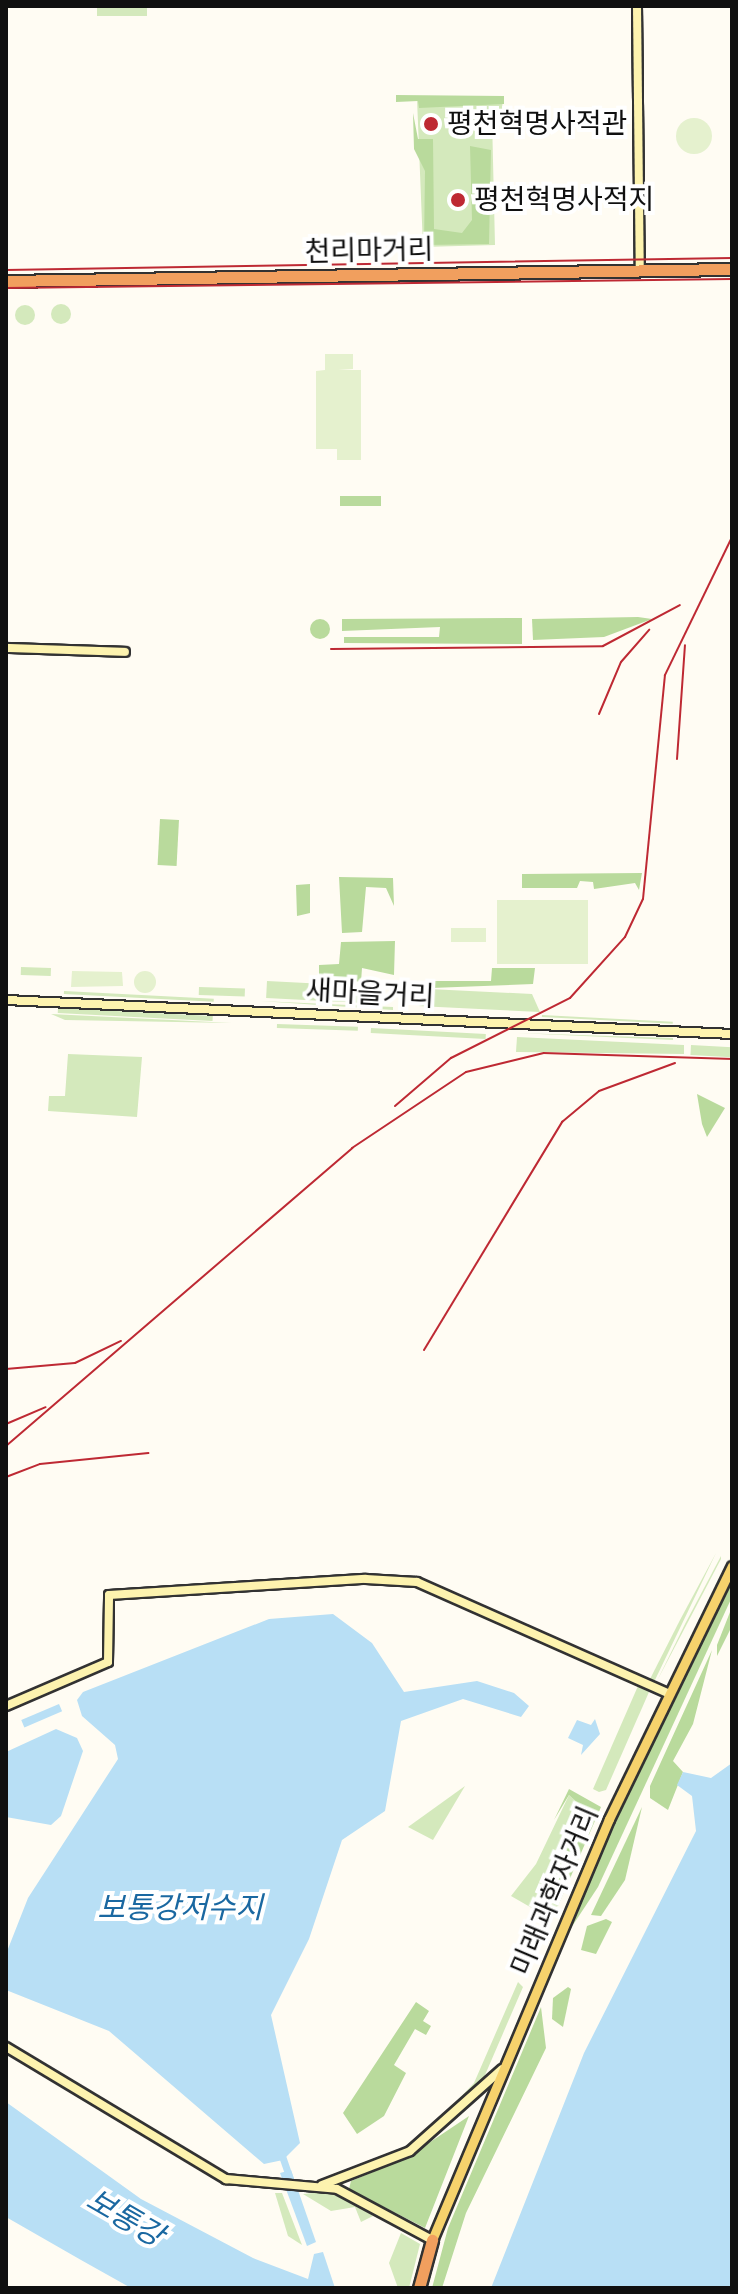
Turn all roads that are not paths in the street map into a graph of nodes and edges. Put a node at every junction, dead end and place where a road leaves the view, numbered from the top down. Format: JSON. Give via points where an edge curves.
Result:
{"nodes":[{"id":1,"x":637,"y":6,"type":"edge"},
{"id":2,"x":732,"y":269,"type":"edge"},
{"id":3,"x":640,"y":271,"type":"junction"},
{"id":4,"x":6,"y":281,"type":"edge"},
{"id":5,"x":6,"y":648,"type":"edge"},
{"id":6,"x":125,"y":652,"type":"dead end"},
{"id":7,"x":6,"y":1000,"type":"edge"},
{"id":8,"x":732,"y":1034,"type":"edge"},
{"id":9,"x":732,"y":1566,"type":"edge"},
{"id":10,"x":668,"y":1693,"type":"junction"},
{"id":11,"x":6,"y":1706,"type":"edge"},
{"id":12,"x":6,"y":2047,"type":"edge"},
{"id":13,"x":505,"y":2065,"type":"junction"},
{"id":14,"x":322,"y":2185,"type":"junction"},
{"id":15,"x":432,"y":2240,"type":"junction"},
{"id":16,"x":419,"y":2288,"type":"edge"}],
"edges":[{"from":1,"to":3,"type":"main road"},
{"from":2,"to":3,"type":"highway","name":"천리마거리"},
{"from":3,"to":4,"type":"highway","name":"천리마거리"},
{"from":5,"to":6,"type":"main road"},
{"from":7,"to":8,"type":"main road","name":"새마을거리"},
{"from":9,"to":10,"type":"main road","name":"미래과학자거리"},
{"from":10,"to":11,"type":"main road","via":[[417,1582],[366,1579],[109,1595],[108,1662]]},
{"from":10,"to":13,"type":"main road","name":"미래과학자거리"},
{"from":12,"to":14,"type":"main road","via":[[191,2163],[226,2179]]},
{"from":13,"to":14,"type":"main road","via":[[471,2104],[410,2151]]},
{"from":13,"to":15,"type":"main road","name":"미래과학자거리"},
{"from":14,"to":15,"type":"main road"},
{"from":15,"to":16,"type":"highway"}]}
